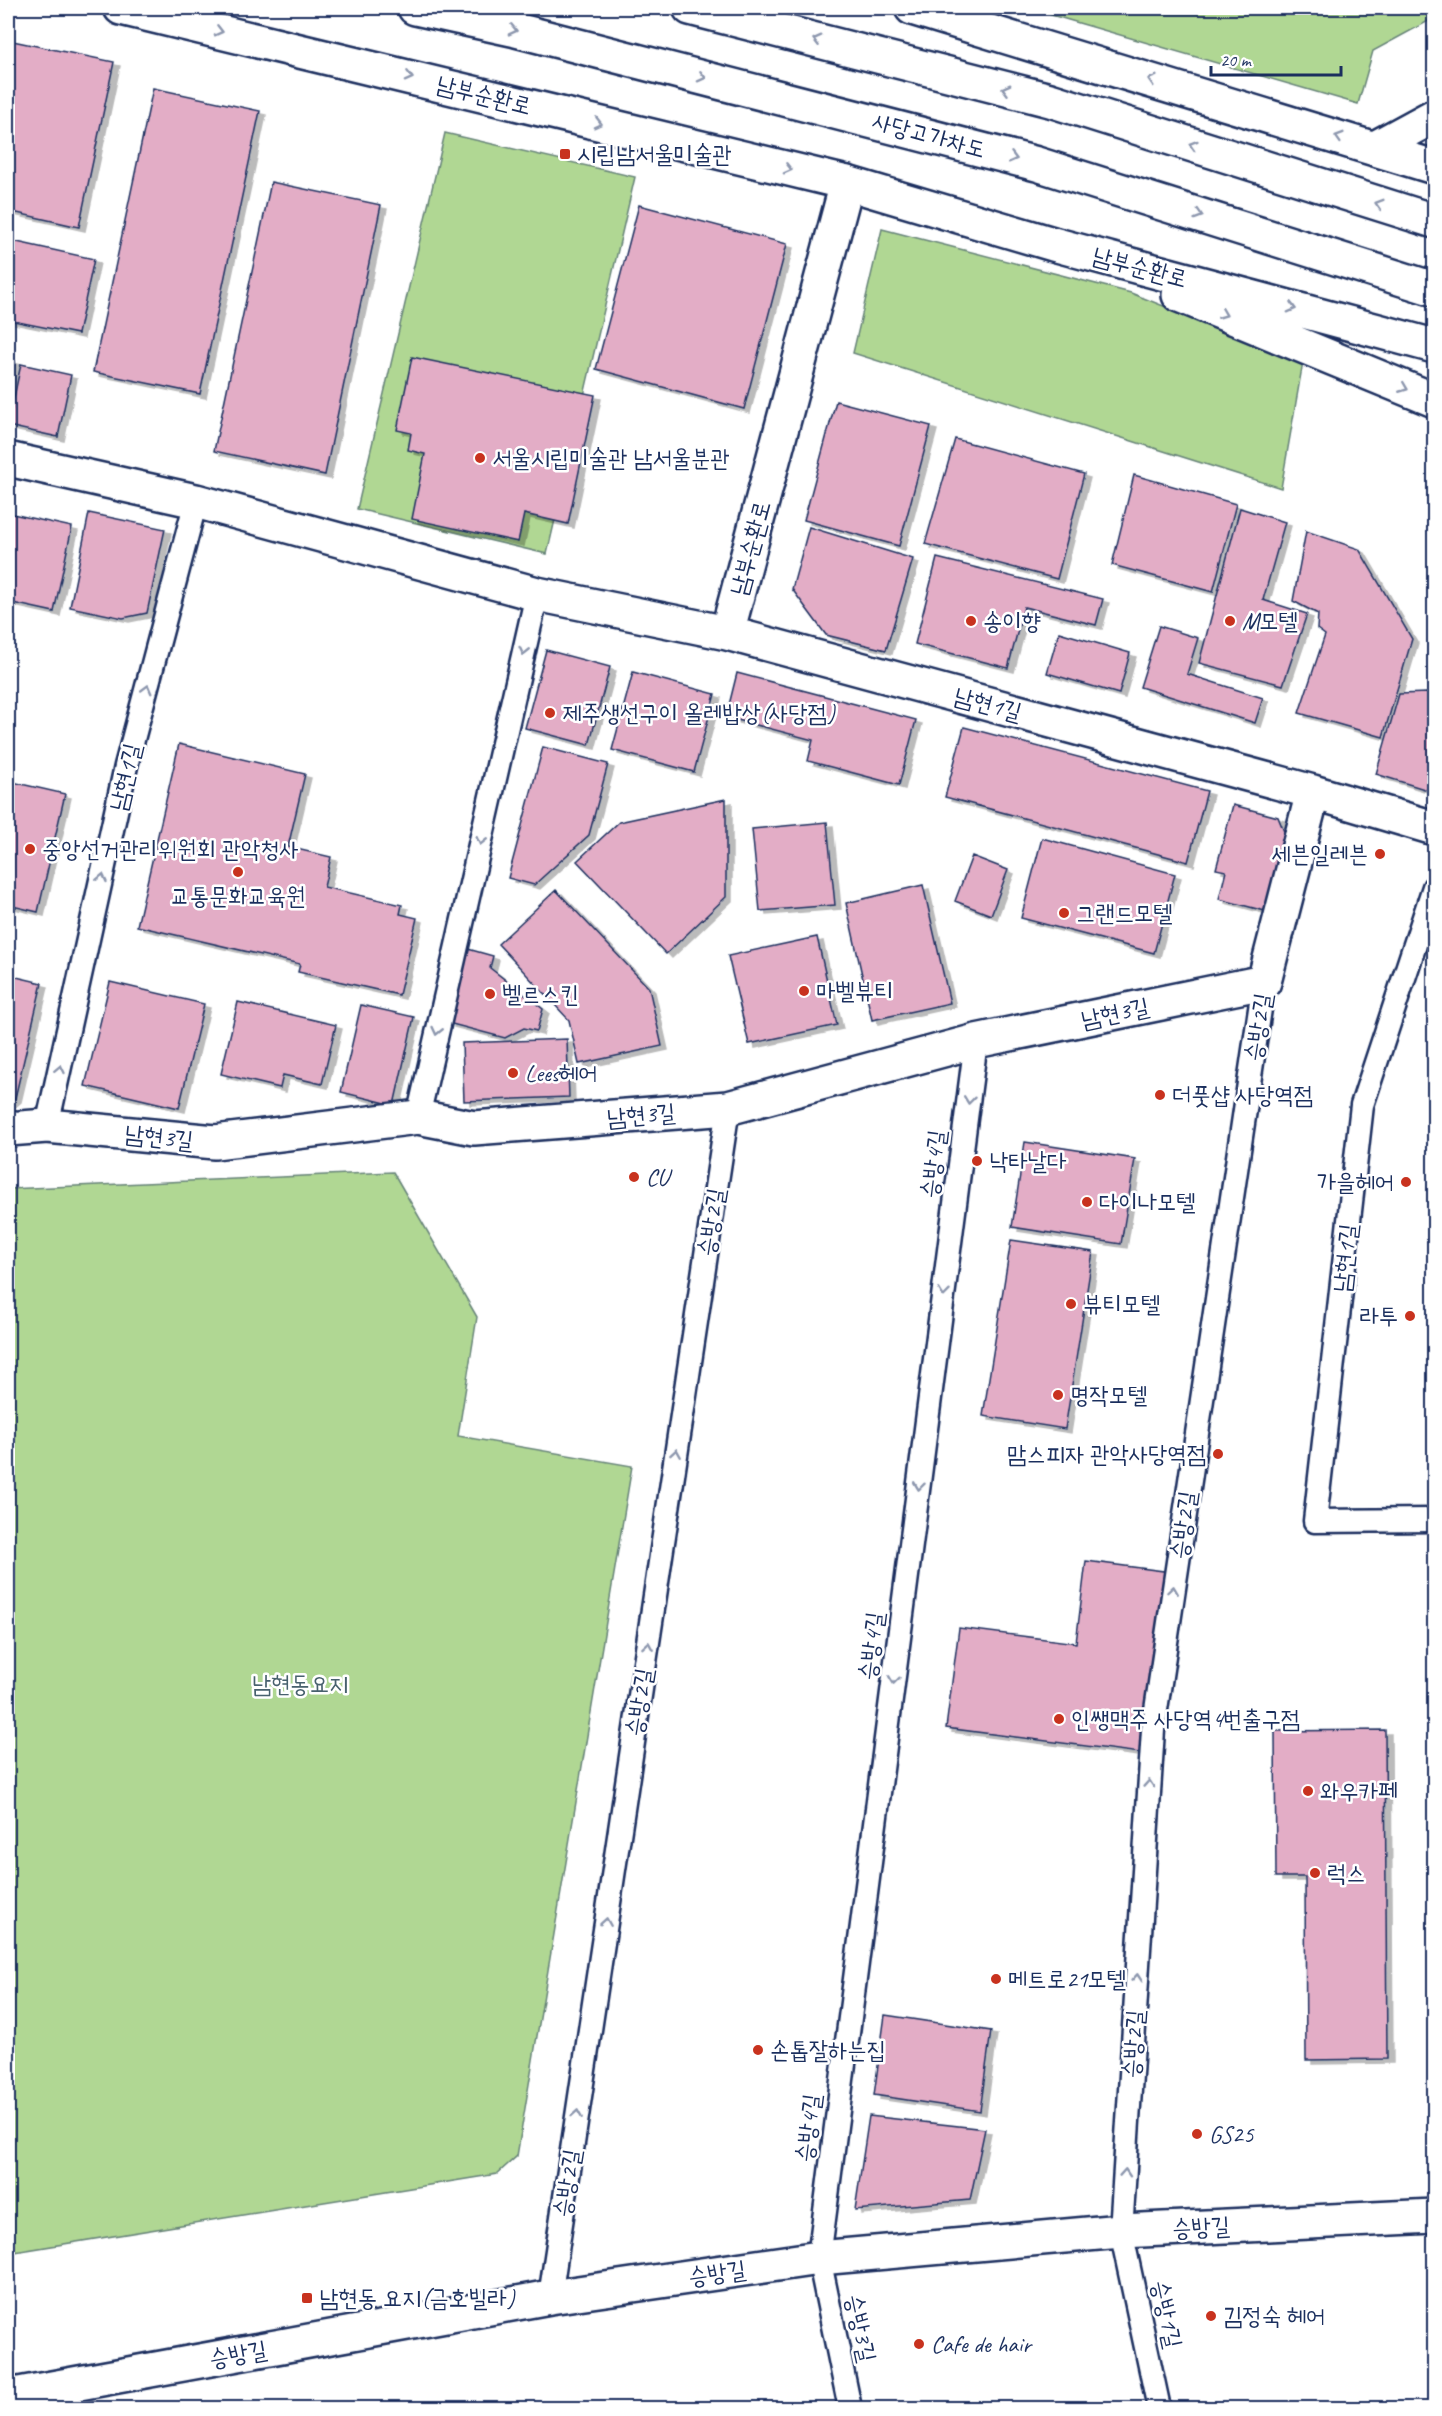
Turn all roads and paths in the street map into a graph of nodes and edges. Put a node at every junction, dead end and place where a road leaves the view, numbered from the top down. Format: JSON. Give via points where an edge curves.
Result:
{"nodes":[{"id":1,"x":122,"y":8,"type":"edge"},
{"id":2,"x":415,"y":8,"type":"edge"},
{"id":3,"x":690,"y":8,"type":"edge"},
{"id":4,"x":912,"y":8,"type":"edge"},
{"id":5,"x":1434,"y":116,"type":"edge"},
{"id":6,"x":1375,"y":148,"type":"junction"},
{"id":7,"x":1434,"y":167,"type":"edge"},
{"id":8,"x":847,"y":183,"type":"junction"},
{"id":9,"x":1434,"y":221,"type":"edge"},
{"id":10,"x":1053,"y":244,"type":"junction"},
{"id":11,"x":1434,"y":289,"type":"edge"},
{"id":12,"x":1434,"y":346,"type":"edge"},
{"id":13,"x":1434,"y":400,"type":"edge"},
{"id":14,"x":8,"y":459,"type":"edge"},
{"id":15,"x":196,"y":501,"type":"junction"},
{"id":16,"x":537,"y":594,"type":"junction"},
{"id":17,"x":727,"y":633,"type":"junction"},
{"id":18,"x":1313,"y":792,"type":"junction"},
{"id":19,"x":1434,"y":828,"type":"edge"},
{"id":20,"x":1434,"y":887,"type":"edge"},
{"id":21,"x":1264,"y":982,"type":"junction"},
{"id":22,"x":976,"y":1041,"type":"junction"},
{"id":23,"x":728,"y":1108,"type":"junction"},
{"id":24,"x":418,"y":1117,"type":"junction"},
{"id":25,"x":47,"y":1126,"type":"junction"},
{"id":26,"x":8,"y":1129,"type":"edge"},
{"id":27,"x":1434,"y":1520,"type":"edge"},
{"id":28,"x":1434,"y":2216,"type":"edge"},
{"id":29,"x":1121,"y":2231,"type":"junction"},
{"id":30,"x":819,"y":2258,"type":"junction"},
{"id":31,"x":550,"y":2297,"type":"junction"},
{"id":32,"x":8,"y":2396,"type":"edge"},
{"id":33,"x":850,"y":2409,"type":"edge"},
{"id":34,"x":1160,"y":2409,"type":"edge"}],
"edges":[{"from":1,"to":8,"type":"street","name":"남부순환로","one_way":true},
{"from":2,"to":11,"type":"street","name":"사당고가차도","one_way":true,"via":[[516,30],[1037,164]]},
{"from":9,"to":3,"type":"street","one_way":true,"via":[[1050,100]]},
{"from":6,"to":4,"type":"street","one_way":true},
{"from":5,"to":6,"type":"street"},
{"from":6,"to":7,"type":"street"},
{"from":8,"to":10,"type":"street","name":"남부순환로"},
{"from":8,"to":17,"type":"street","name":"남부순환로"},
{"from":10,"to":12,"type":"street","name":"남부순환로","one_way":true},
{"from":10,"to":13,"type":"street","one_way":true},
{"from":14,"to":15,"type":"street","name":"남현1길"},
{"from":15,"to":16,"type":"street","name":"남현1길"},
{"from":25,"to":15,"type":"lane","name":"남현1길","one_way":true,"via":[[126,766]]},
{"from":16,"to":17,"type":"street","name":"남현1길"},
{"from":16,"to":24,"type":"lane","one_way":true},
{"from":17,"to":18,"type":"street","name":"남현1길"},
{"from":18,"to":19,"type":"street","name":"남현1길"},
{"from":18,"to":21,"type":"street","name":"승방2길"},
{"from":20,"to":27,"type":"lane","name":"남현1길","via":[[1362,1105],[1315,1521]]},
{"from":21,"to":22,"type":"street","name":"남현3길"},
{"from":29,"to":21,"type":"lane","name":"승방2길","one_way":true,"via":[[1153,1730]]},
{"from":22,"to":23,"type":"street","name":"남현3길"},
{"from":22,"to":30,"type":"lane","name":"승방4길","one_way":true},
{"from":23,"to":24,"type":"street","name":"남현3길","via":[[474,1128]]},
{"from":31,"to":23,"type":"lane","name":"승방2길","one_way":true},
{"from":24,"to":25,"type":"street","name":"남현3길","via":[[215,1142]]},
{"from":25,"to":26,"type":"street","name":"남현3길"},
{"from":28,"to":29,"type":"street","name":"승방길"},
{"from":29,"to":30,"type":"street","name":"승방길"},
{"from":29,"to":34,"type":"lane","name":"승방1길"},
{"from":30,"to":31,"type":"street","name":"승방길"},
{"from":30,"to":33,"type":"lane","name":"승방3길"},
{"from":31,"to":32,"type":"street","name":"승방길"}]}
